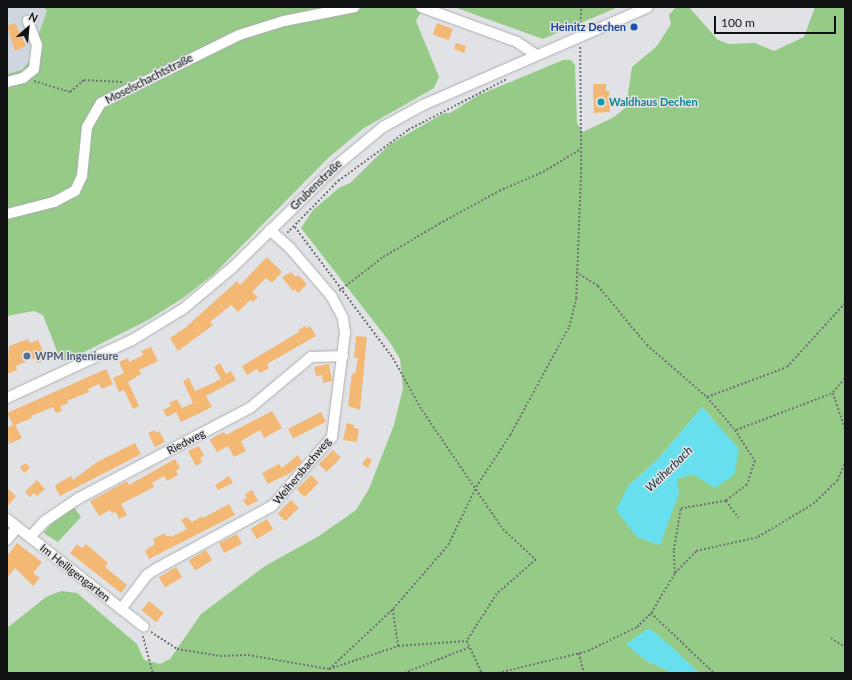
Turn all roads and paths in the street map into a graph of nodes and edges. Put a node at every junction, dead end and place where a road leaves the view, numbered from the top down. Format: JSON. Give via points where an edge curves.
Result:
{"nodes":[{"id":1,"x":355,"y":7,"type":"edge"},
{"id":2,"x":421,"y":7,"type":"edge"},
{"id":3,"x":581,"y":7,"type":"edge"},
{"id":4,"x":648,"y":7,"type":"edge"},
{"id":5,"x":28,"y":21,"type":"dead end"},
{"id":6,"x":580,"y":36,"type":"junction"},
{"id":7,"x":536,"y":55,"type":"junction"},
{"id":8,"x":23,"y":78,"type":"junction"},
{"id":9,"x":509,"y":78,"type":"dead end"},
{"id":10,"x":7,"y":82,"type":"edge"},
{"id":11,"x":141,"y":82,"type":"junction"},
{"id":12,"x":581,"y":148,"type":"junction"},
{"id":13,"x":7,"y":214,"type":"edge"},
{"id":14,"x":295,"y":227,"type":"junction"},
{"id":15,"x":270,"y":230,"type":"junction"},
{"id":16,"x":280,"y":239,"type":"junction"},
{"id":17,"x":576,"y":272,"type":"junction"},
{"id":18,"x":342,"y":288,"type":"junction"},
{"id":19,"x":845,"y":303,"type":"edge"},
{"id":20,"x":343,"y":356,"type":"junction"},
{"id":21,"x":845,"y":379,"type":"edge"},
{"id":22,"x":833,"y":393,"type":"junction"},
{"id":23,"x":707,"y":397,"type":"junction"},
{"id":24,"x":7,"y":398,"type":"edge"},
{"id":25,"x":845,"y":428,"type":"edge"},
{"id":26,"x":735,"y":430,"type":"junction"},
{"id":27,"x":845,"y":462,"type":"edge"},
{"id":28,"x":476,"y":487,"type":"junction"},
{"id":29,"x":726,"y":501,"type":"junction"},
{"id":30,"x":739,"y":518,"type":"dead end"},
{"id":31,"x":7,"y":519,"type":"edge"},
{"id":32,"x":17,"y":527,"type":"junction"},
{"id":33,"x":30,"y":537,"type":"junction"},
{"id":34,"x":7,"y":540,"type":"edge"},
{"id":35,"x":675,"y":573,"type":"junction"},
{"id":36,"x":121,"y":609,"type":"junction"},
{"id":37,"x":393,"y":609,"type":"junction"},
{"id":38,"x":651,"y":613,"type":"junction"},
{"id":39,"x":141,"y":625,"type":"junction"},
{"id":40,"x":831,"y":638,"type":"dead end"},
{"id":41,"x":467,"y":641,"type":"junction"},
{"id":42,"x":398,"y":646,"type":"junction"},
{"id":43,"x":470,"y":647,"type":"junction"},
{"id":44,"x":845,"y":647,"type":"edge"},
{"id":45,"x":579,"y":653,"type":"junction"},
{"id":46,"x":329,"y":669,"type":"junction"},
{"id":47,"x":153,"y":673,"type":"edge"},
{"id":48,"x":404,"y":673,"type":"edge"},
{"id":49,"x":482,"y":673,"type":"edge"},
{"id":50,"x":498,"y":673,"type":"edge"},
{"id":51,"x":584,"y":673,"type":"edge"},
{"id":52,"x":714,"y":673,"type":"edge"}],
"edges":[{"from":1,"to":11,"type":"street","name":"Moselschachtstraße","via":[[284,20],[239,35]]},
{"from":2,"to":7,"type":"street","via":[[517,42]]},
{"from":3,"to":6,"type":"path"},
{"from":4,"to":6,"type":"street","name":"Grubenstraße"},
{"from":5,"to":8,"type":"street","via":[[37,54],[34,69]]},
{"from":6,"to":7,"type":"street","name":"Grubenstraße"},
{"from":6,"to":12,"type":"path"},
{"from":7,"to":15,"type":"street","name":"Grubenstraße","via":[[423,105],[383,127],[342,160]]},
{"from":8,"to":10,"type":"street"},
{"from":8,"to":11,"type":"path","via":[[70,92],[84,80]]},
{"from":9,"to":14,"type":"path","via":[[408,130],[338,181]]},
{"from":11,"to":13,"type":"street","name":"Moselschachtstraße","via":[[101,103],[95,110],[87,127],[82,176],[75,191],[54,202]]},
{"from":12,"to":17,"type":"path"},
{"from":12,"to":18,"type":"path","via":[[543,172],[499,191],[439,224],[383,257]]},
{"from":14,"to":16,"type":"path"},
{"from":14,"to":18,"type":"path"},
{"from":15,"to":16,"type":"street","name":"Weihersbachweg"},
{"from":15,"to":24,"type":"street","name":"Grubenstraße","via":[[206,291],[161,324]]},
{"from":16,"to":20,"type":"street","name":"Weihersbachweg","via":[[339,308],[345,333]]},
{"from":17,"to":23,"type":"path","via":[[598,286],[647,345]]},
{"from":17,"to":28,"type":"path","via":[[576,298],[569,327],[510,435]]},
{"from":18,"to":28,"type":"path","via":[[393,358],[422,410]]},
{"from":19,"to":23,"type":"path","via":[[786,367]]},
{"from":20,"to":33,"type":"street","name":"Riedweg","via":[[311,357],[250,408],[79,498],[45,521]]},
{"from":20,"to":36,"type":"street","name":"Weihersbachweg","via":[[332,437],[272,506],[156,569],[144,579]]},
{"from":21,"to":22,"type":"path"},
{"from":22,"to":25,"type":"path"},
{"from":22,"to":26,"type":"path"},
{"from":23,"to":26,"type":"path"},
{"from":26,"to":29,"type":"path","via":[[755,461],[747,484]]},
{"from":27,"to":35,"type":"path","via":[[837,481],[813,504],[758,537],[696,551]]},
{"from":28,"to":37,"type":"path","via":[[448,545]]},
{"from":28,"to":41,"type":"path","via":[[503,529],[536,560],[497,594]]},
{"from":29,"to":30,"type":"path"},
{"from":29,"to":35,"type":"path","via":[[681,509],[674,551]]},
{"from":31,"to":32,"type":"street","name":"Im Heiligengarten"},
{"from":32,"to":33,"type":"street","name":"Im Heiligengarten"},
{"from":32,"to":34,"type":"street"},
{"from":33,"to":36,"type":"street","name":"Im Heiligengarten"},
{"from":35,"to":38,"type":"path"},
{"from":36,"to":39,"type":"street","name":"Im Heiligengarten"},
{"from":37,"to":42,"type":"path"},
{"from":37,"to":46,"type":"path"},
{"from":38,"to":45,"type":"path","via":[[637,627]]},
{"from":38,"to":52,"type":"path"},
{"from":39,"to":46,"type":"path","via":[[177,649],[220,656],[248,655]]},
{"from":39,"to":47,"type":"path"},
{"from":40,"to":44,"type":"path"},
{"from":41,"to":42,"type":"path"},
{"from":41,"to":43,"type":"path"},
{"from":42,"to":46,"type":"path"},
{"from":43,"to":48,"type":"path"},
{"from":43,"to":49,"type":"path"},
{"from":45,"to":50,"type":"path"},
{"from":45,"to":51,"type":"path"}]}
